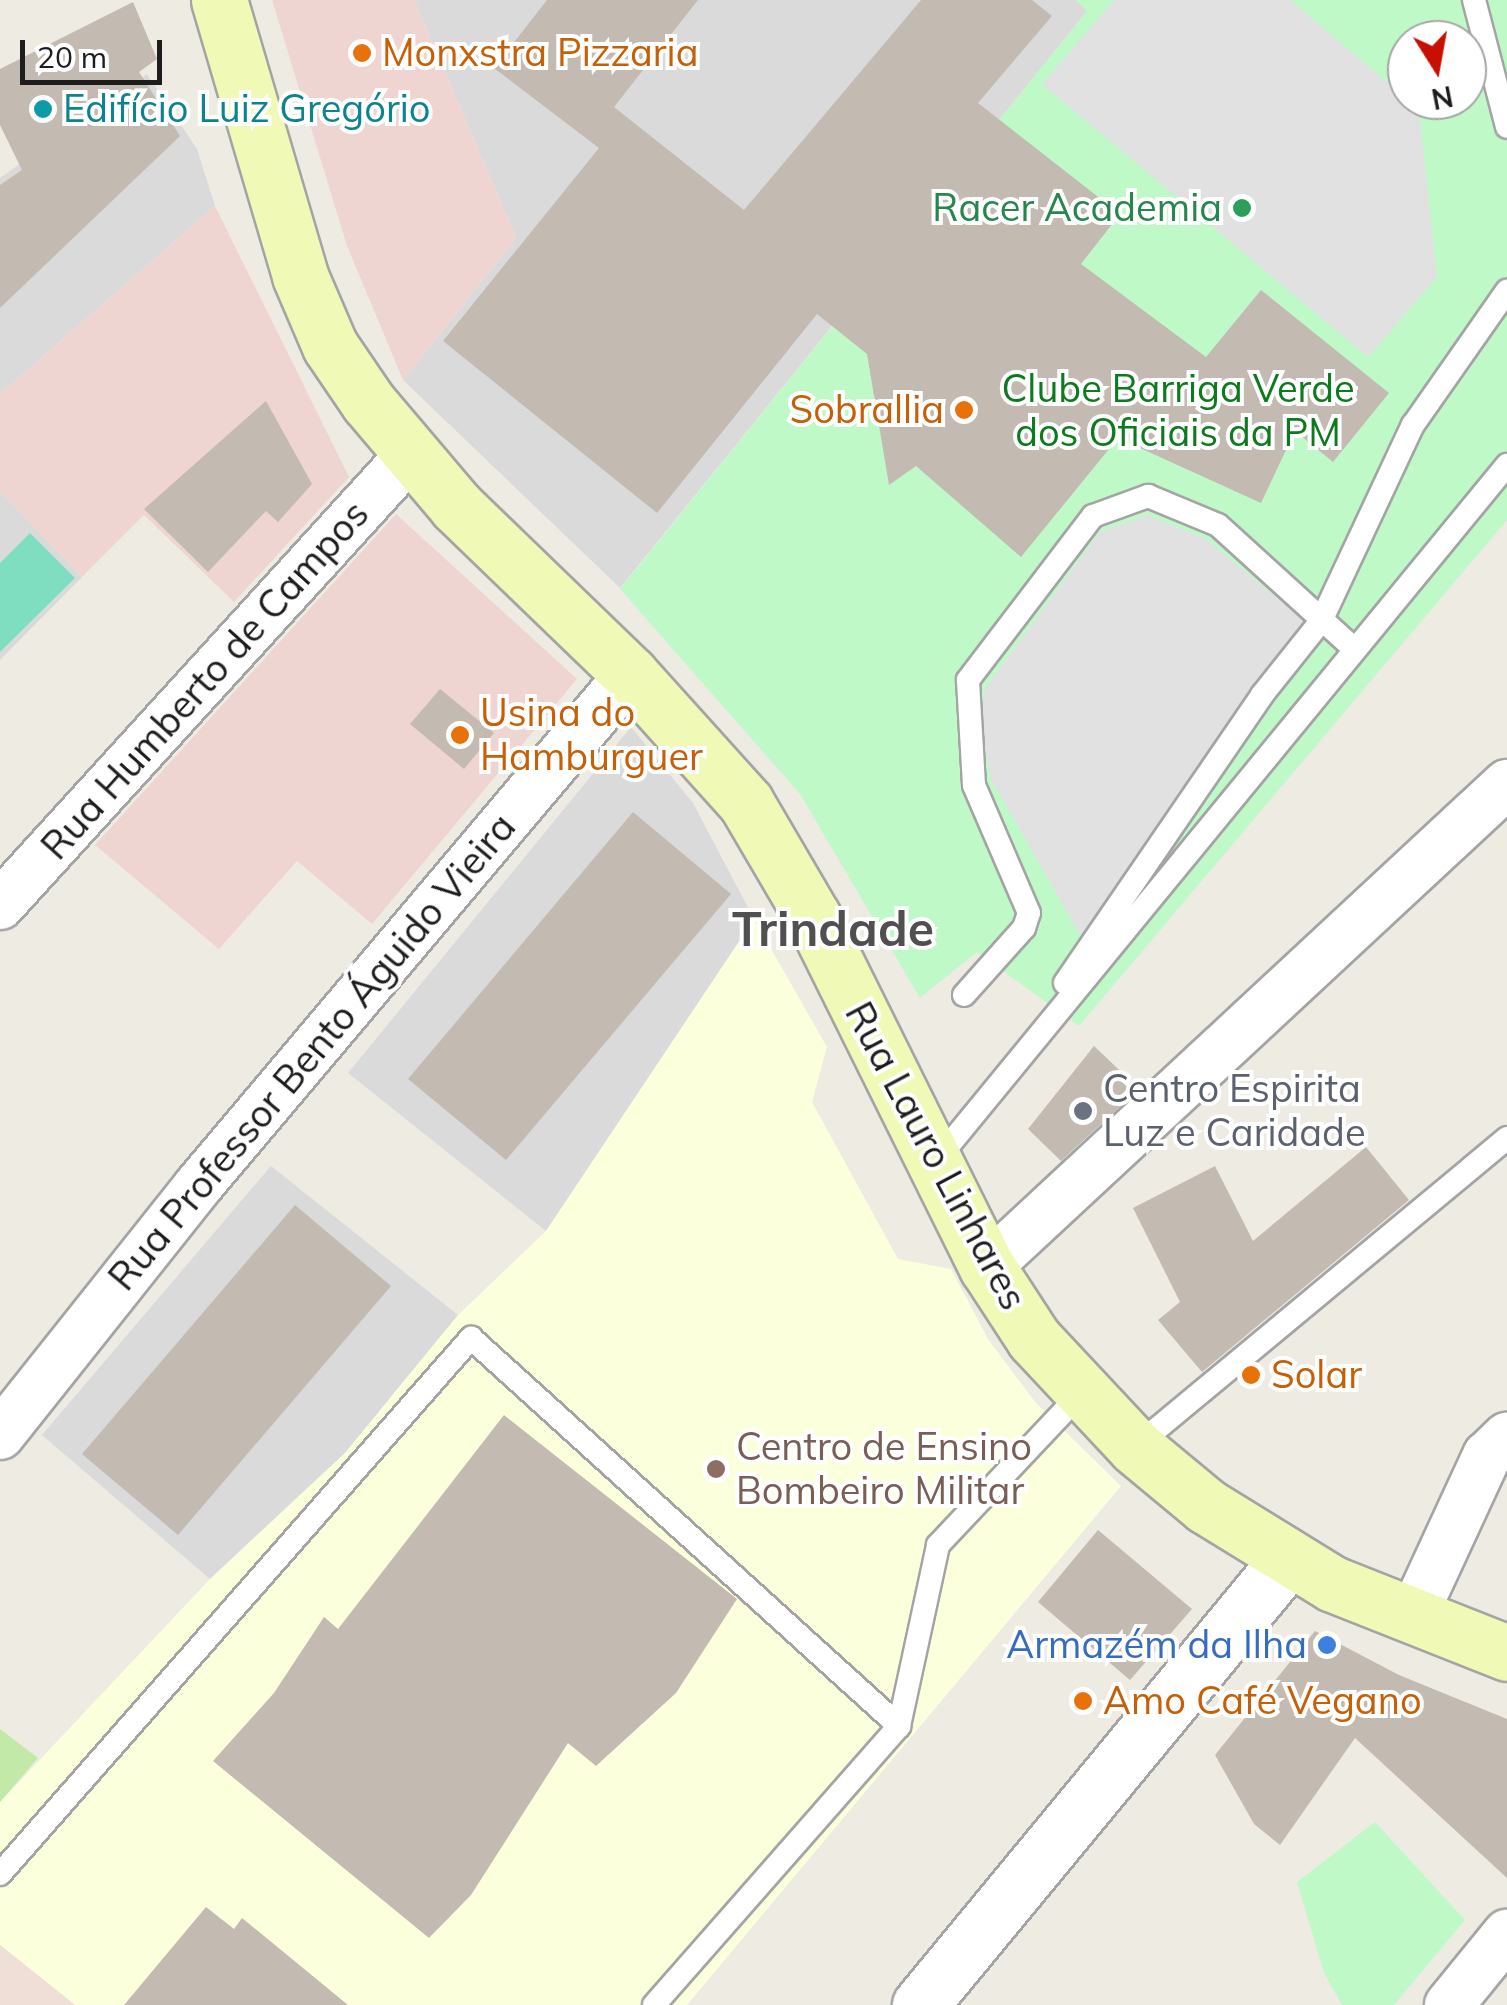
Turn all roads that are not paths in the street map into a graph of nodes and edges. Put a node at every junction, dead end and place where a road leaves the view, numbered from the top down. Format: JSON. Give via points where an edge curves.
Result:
{"nodes":[{"id":1,"x":219,"y":0,"type":"edge"},
{"id":2,"x":1474,"y":0,"type":"edge"},
{"id":3,"x":1507,"y":127,"type":"edge"},
{"id":4,"x":1507,"y":291,"type":"edge"},
{"id":5,"x":410,"y":455,"type":"junction"},
{"id":6,"x":1507,"y":466,"type":"edge"},
{"id":7,"x":1322,"y":620,"type":"junction"},
{"id":8,"x":1353,"y":648,"type":"junction"},
{"id":9,"x":630,"y":674,"type":"junction"},
{"id":10,"x":1507,"y":784,"type":"edge"},
{"id":11,"x":0,"y":906,"type":"edge"},
{"id":12,"x":1065,"y":983,"type":"dead end"},
{"id":13,"x":964,"y":995,"type":"dead end"},
{"id":14,"x":1507,"y":1138,"type":"edge"},
{"id":15,"x":934,"y":1163,"type":"junction"},
{"id":16,"x":987,"y":1267,"type":"junction"},
{"id":17,"x":1081,"y":1394,"type":"junction"},
{"id":18,"x":0,"y":1435,"type":"edge"},
{"id":19,"x":1507,"y":1437,"type":"edge"},
{"id":20,"x":1135,"y":1447,"type":"junction"},
{"id":21,"x":1289,"y":1558,"type":"junction"},
{"id":22,"x":1412,"y":1618,"type":"junction"},
{"id":23,"x":1507,"y":1653,"type":"edge"},
{"id":24,"x":899,"y":1726,"type":"junction"},
{"id":25,"x":0,"y":1874,"type":"edge"},
{"id":26,"x":1496,"y":1968,"type":"edge"},
{"id":27,"x":654,"y":2005,"type":"edge"},
{"id":28,"x":920,"y":2005,"type":"edge"},
{"id":29,"x":1449,"y":2005,"type":"edge"}],
"edges":[{"from":1,"to":5,"type":"main road","name":"Rua Lauro Linhares","via":[[300,276],[330,346]]},
{"from":2,"to":3,"type":"lane"},
{"from":4,"to":7,"type":"lane","via":[[1412,425]]},
{"from":5,"to":9,"type":"main road","name":"Rua Lauro Linhares"},
{"from":5,"to":11,"type":"street","name":"Rua Humberto de Campos"},
{"from":6,"to":8,"type":"lane"},
{"from":7,"to":8,"type":"lane"},
{"from":7,"to":12,"type":"lane","via":[[1262,695]]},
{"from":7,"to":13,"type":"lane","via":[[1218,526],[1148,496],[1093,516],[968,680],[974,785],[1029,913],[1024,928]]},
{"from":8,"to":15,"type":"lane"},
{"from":9,"to":15,"type":"main road","name":"Rua Lauro Linhares","via":[[710,758],[778,852]]},
{"from":9,"to":18,"type":"street","name":"Rua Professor Bento Águido Vieira","via":[[198,1186]]},
{"from":10,"to":16,"type":"street"},
{"from":14,"to":20,"type":"lane"},
{"from":15,"to":16,"type":"main road","name":"Rua Lauro Linhares"},
{"from":16,"to":17,"type":"main road","name":"Rua Lauro Linhares","via":[[1034,1339]]},
{"from":17,"to":20,"type":"main road","name":"Rua Lauro Linhares"},
{"from":17,"to":24,"type":"lane","via":[[938,1545]]},
{"from":19,"to":22,"type":"street","via":[[1486,1456]]},
{"from":20,"to":21,"type":"main road","name":"Rua Lauro Linhares","via":[[1206,1506]]},
{"from":21,"to":22,"type":"main road","name":"Rua Lauro Linhares"},
{"from":21,"to":28,"type":"street"},
{"from":22,"to":23,"type":"main road","name":"Rua Lauro Linhares"},
{"from":24,"to":25,"type":"lane","via":[[472,1338]]},
{"from":24,"to":27,"type":"lane"},
{"from":26,"to":29,"type":"street"}]}
